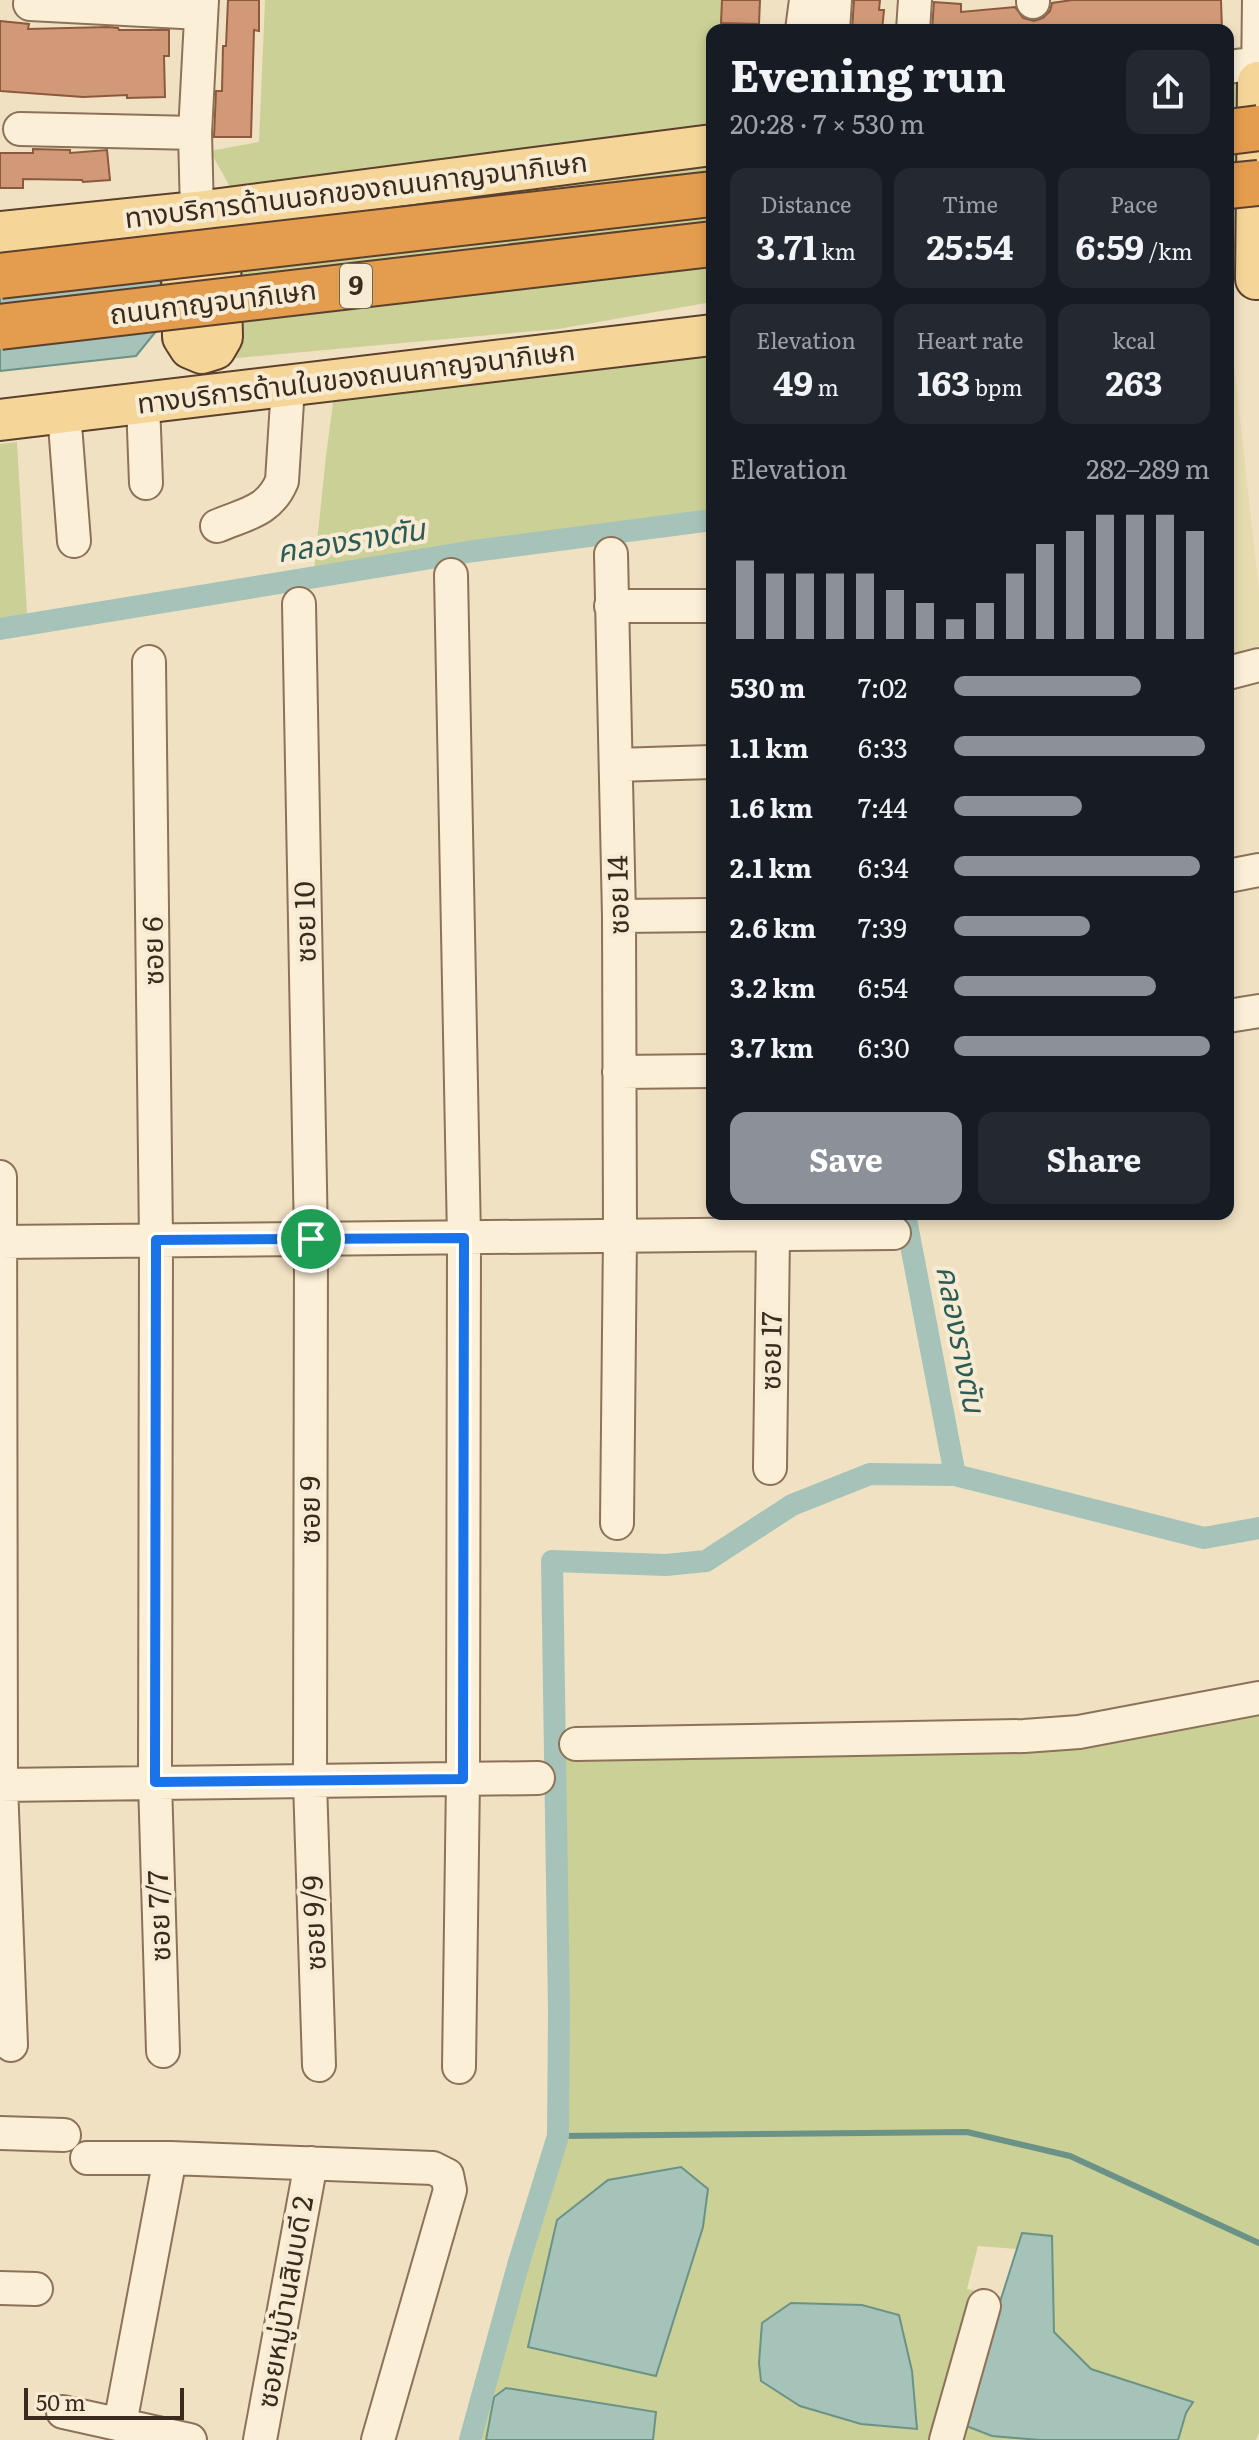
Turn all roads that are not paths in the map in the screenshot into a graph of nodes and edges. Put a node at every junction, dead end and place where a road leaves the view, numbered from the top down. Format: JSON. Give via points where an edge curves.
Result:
{"nodes":[{"id":1,"x":806,"y":0,"type":"edge"},
{"id":2,"x":835,"y":0,"type":"edge"},
{"id":3,"x":915,"y":0,"type":"edge"},
{"id":4,"x":1259,"y":0,"type":"edge"},
{"id":5,"x":30,"y":4,"type":"dead end"},
{"id":6,"x":202,"y":7,"type":"edge"},
{"id":7,"x":803,"y":24,"type":"edge"},
{"id":8,"x":833,"y":24,"type":"edge"},
{"id":9,"x":913,"y":24,"type":"edge"},
{"id":10,"x":1246,"y":76,"type":"edge"},
{"id":11,"x":1259,"y":128,"type":"edge"},
{"id":12,"x":20,"y":129,"type":"dead end"},
{"id":13,"x":1234,"y":131,"type":"edge"},
{"id":14,"x":195,"y":133,"type":"junction"},
{"id":15,"x":706,"y":146,"type":"edge"},
{"id":16,"x":1259,"y":183,"type":"edge"},
{"id":17,"x":1234,"y":185,"type":"edge"},
{"id":18,"x":706,"y":195,"type":"edge"},
{"id":19,"x":197,"y":229,"type":"junction"},
{"id":20,"x":0,"y":232,"type":"edge"},
{"id":21,"x":706,"y":245,"type":"edge"},
{"id":22,"x":0,"y":276,"type":"edge"},
{"id":23,"x":1248,"y":280,"type":"edge"},
{"id":24,"x":0,"y":327,"type":"edge"},
{"id":25,"x":706,"y":336,"type":"edge"},
{"id":26,"x":288,"y":386,"type":"junction"},
{"id":27,"x":199,"y":396,"type":"junction"},
{"id":28,"x":143,"y":403,"type":"junction"},
{"id":29,"x":64,"y":412,"type":"junction"},
{"id":30,"x":0,"y":420,"type":"edge"},
{"id":31,"x":146,"y":483,"type":"dead end"},
{"id":32,"x":217,"y":526,"type":"dead end"},
{"id":33,"x":74,"y":541,"type":"dead end"},
{"id":34,"x":611,"y":554,"type":"dead end"},
{"id":35,"x":451,"y":575,"type":"dead end"},
{"id":36,"x":299,"y":604,"type":"dead end"},
{"id":37,"x":611,"y":606,"type":"junction"},
{"id":38,"x":706,"y":606,"type":"edge"},
{"id":39,"x":149,"y":662,"type":"dead end"},
{"id":40,"x":1259,"y":665,"type":"edge"},
{"id":41,"x":1234,"y":671,"type":"edge"},
{"id":42,"x":706,"y":762,"type":"edge"},
{"id":43,"x":616,"y":765,"type":"junction"},
{"id":44,"x":1259,"y":870,"type":"edge"},
{"id":45,"x":1234,"y":875,"type":"edge"},
{"id":46,"x":706,"y":915,"type":"edge"},
{"id":47,"x":619,"y":916,"type":"junction"},
{"id":48,"x":1259,"y":1011,"type":"edge"},
{"id":49,"x":1234,"y":1015,"type":"edge"},
{"id":50,"x":706,"y":1071,"type":"edge"},
{"id":51,"x":619,"y":1072,"type":"junction"},
{"id":52,"x":0,"y":1177,"type":"edge"},
{"id":53,"x":894,"y":1233,"type":"dead end"},
{"id":54,"x":773,"y":1235,"type":"junction"},
{"id":55,"x":620,"y":1236,"type":"junction"},
{"id":56,"x":464,"y":1238,"type":"junction"},
{"id":57,"x":311,"y":1239,"type":"junction"},
{"id":58,"x":156,"y":1240,"type":"junction"},
{"id":59,"x":0,"y":1242,"type":"edge"},
{"id":60,"x":770,"y":1468,"type":"dead end"},
{"id":61,"x":617,"y":1523,"type":"dead end"},
{"id":62,"x":1259,"y":1698,"type":"edge"},
{"id":63,"x":576,"y":1744,"type":"dead end"},
{"id":64,"x":538,"y":1778,"type":"dead end"},
{"id":65,"x":463,"y":1779,"type":"junction"},
{"id":66,"x":155,"y":1782,"type":"junction"},
{"id":67,"x":310,"y":1782,"type":"junction"},
{"id":68,"x":1,"y":1785,"type":"edge"},
{"id":69,"x":11,"y":2045,"type":"dead end"},
{"id":70,"x":163,"y":2051,"type":"dead end"},
{"id":71,"x":319,"y":2065,"type":"dead end"},
{"id":72,"x":459,"y":2067,"type":"dead end"},
{"id":73,"x":0,"y":2133,"type":"edge"},
{"id":74,"x":64,"y":2135,"type":"dead end"},
{"id":75,"x":87,"y":2158,"type":"dead end"},
{"id":76,"x":170,"y":2158,"type":"junction"},
{"id":77,"x":311,"y":2163,"type":"junction"},
{"id":78,"x":0,"y":2288,"type":"edge"},
{"id":79,"x":36,"y":2289,"type":"dead end"},
{"id":80,"x":984,"y":2306,"type":"dead end"},
{"id":81,"x":63,"y":2412,"type":"dead end"},
{"id":82,"x":120,"y":2424,"type":"junction"},
{"id":83,"x":190,"y":2440,"type":"edge"},
{"id":84,"x":260,"y":2440,"type":"edge"},
{"id":85,"x":378,"y":2440,"type":"edge"},
{"id":86,"x":946,"y":2440,"type":"edge"}],
"edges":[{"from":1,"to":7,"type":"street"},
{"from":2,"to":8,"type":"street"},
{"from":3,"to":9,"type":"street"},
{"from":4,"to":10,"type":"street"},
{"from":5,"to":6,"type":"street"},
{"from":6,"to":14,"type":"street"},
{"from":10,"to":23,"type":"main road"},
{"from":11,"to":13,"type":"highway","bridge":true},
{"from":12,"to":14,"type":"street"},
{"from":14,"to":19,"type":"street"},
{"from":15,"to":19,"type":"main road","name":"ทางบริการด้านนอกของถนนกาญจนาภิเษก"},
{"from":16,"to":17,"type":"highway","bridge":true},
{"from":18,"to":22,"type":"highway","name":"ถนนกาญจนาภิเษก","number":"9","bridge":true},
{"from":19,"to":20,"type":"main road","name":"ทางบริการด้านนอกของถนนกาญจนาภิเษก"},
{"from":19,"to":27,"type":"main road","via":[[182,263],[183,337],[199,352]]},
{"from":21,"to":24,"type":"highway","name":"ถนนกาญจนาภิเษก","number":"9","bridge":true},
{"from":25,"to":26,"type":"main road","name":"ทางบริการด้านในของถนนกาญจนาภิเษก"},
{"from":26,"to":27,"type":"main road","name":"ทางบริการด้านในของถนนกาญจนาภิเษก"},
{"from":26,"to":32,"type":"street","via":[[277,492],[260,508]]},
{"from":27,"to":28,"type":"main road","name":"ทางบริการด้านในของถนนกาญจนาภิเษก"},
{"from":28,"to":29,"type":"main road","name":"ทางบริการด้านในของถนนกาญจนาภิเษก"},
{"from":28,"to":31,"type":"street"},
{"from":29,"to":30,"type":"main road","name":"ทางบริการด้านในของถนนกาญจนาภิเษก"},
{"from":29,"to":33,"type":"street"},
{"from":34,"to":37,"type":"street","name":"ซอย 14"},
{"from":35,"to":56,"type":"street"},
{"from":36,"to":57,"type":"street","name":"ซอย 10"},
{"from":37,"to":38,"type":"street"},
{"from":37,"to":43,"type":"street","name":"ซอย 14"},
{"from":39,"to":58,"type":"street","name":"ซอย 6"},
{"from":40,"to":41,"type":"street"},
{"from":42,"to":43,"type":"street"},
{"from":43,"to":47,"type":"street","name":"ซอย 14"},
{"from":44,"to":45,"type":"street"},
{"from":46,"to":47,"type":"street"},
{"from":47,"to":51,"type":"street","name":"ซอย 14"},
{"from":48,"to":49,"type":"street"},
{"from":50,"to":51,"type":"street"},
{"from":51,"to":55,"type":"street","name":"ซอย 14"},
{"from":52,"to":59,"type":"street"},
{"from":53,"to":54,"type":"street"},
{"from":54,"to":55,"type":"street"},
{"from":54,"to":60,"type":"street","name":"ซอย 17"},
{"from":55,"to":56,"type":"street"},
{"from":55,"to":61,"type":"street","name":"ซอย 14"},
{"from":56,"to":57,"type":"street"},
{"from":56,"to":65,"type":"street"},
{"from":57,"to":58,"type":"street"},
{"from":57,"to":67,"type":"street","name":"ซอย 9"},
{"from":58,"to":59,"type":"street"},
{"from":58,"to":66,"type":"street","name":"ซอย 6"},
{"from":59,"to":68,"type":"street"},
{"from":62,"to":63,"type":"street","via":[[1079,1732],[1024,1736]]},
{"from":64,"to":65,"type":"street"},
{"from":65,"to":67,"type":"street"},
{"from":65,"to":72,"type":"street"},
{"from":66,"to":67,"type":"street"},
{"from":66,"to":68,"type":"street"},
{"from":66,"to":70,"type":"street","name":"ซอย 7/7"},
{"from":67,"to":71,"type":"street","name":"ซอย 9/9"},
{"from":68,"to":69,"type":"street"},
{"from":73,"to":74,"type":"street"},
{"from":75,"to":76,"type":"street"},
{"from":76,"to":77,"type":"street"},
{"from":76,"to":82,"type":"street"},
{"from":77,"to":84,"type":"street","name":"ซอยหมู่บ้านสินบดี 2"},
{"from":77,"to":85,"type":"street","via":[[433,2168],[447,2175],[450,2190]]},
{"from":78,"to":79,"type":"street"},
{"from":80,"to":86,"type":"street"},
{"from":81,"to":82,"type":"street"},
{"from":82,"to":83,"type":"street"}]}
